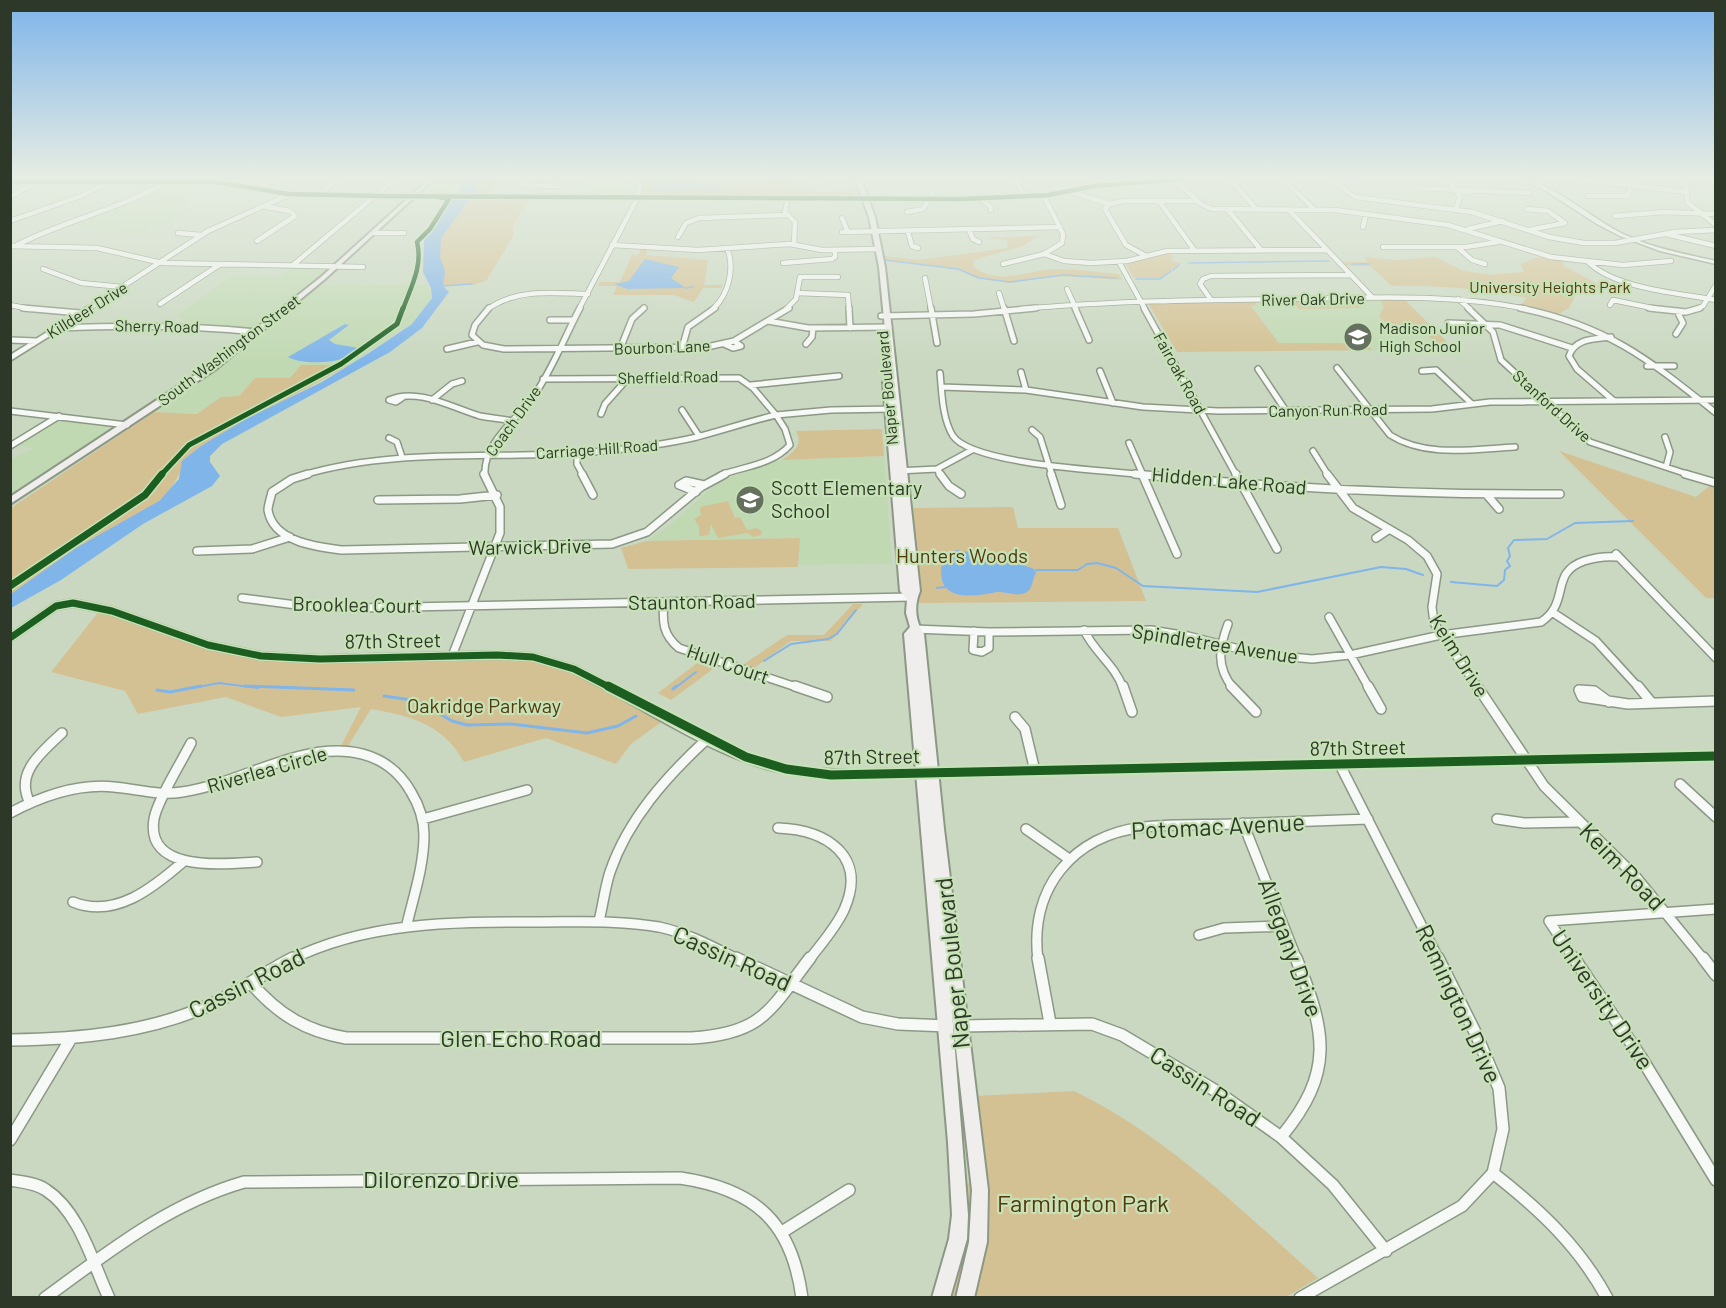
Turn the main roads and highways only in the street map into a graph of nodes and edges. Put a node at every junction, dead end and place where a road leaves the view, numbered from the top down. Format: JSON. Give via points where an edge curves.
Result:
{"nodes":[{"id":1,"x":366,"y":240,"type":"edge"},
{"id":2,"x":874,"y":240,"type":"edge"},
{"id":3,"x":10,"y":501,"type":"edge"},
{"id":4,"x":952,"y":1026,"type":"junction"},
{"id":5,"x":941,"y":1298,"type":"edge"},
{"id":6,"x":965,"y":1298,"type":"edge"}],
"edges":[{"from":1,"to":3,"type":"main road","name":"South Washington Street","via":[[210,369]]},
{"from":2,"to":4,"type":"main road","name":"Naper Boulevard","via":[[899,471],[905,591],[911,597],[914,629],[909,634]]},
{"from":4,"to":5,"type":"main road","name":"Naper Boulevard","via":[[960,1215],[958,1239]]},
{"from":4,"to":6,"type":"main road","name":"Naper Boulevard","via":[[980,1190],[978,1242]]}]}
